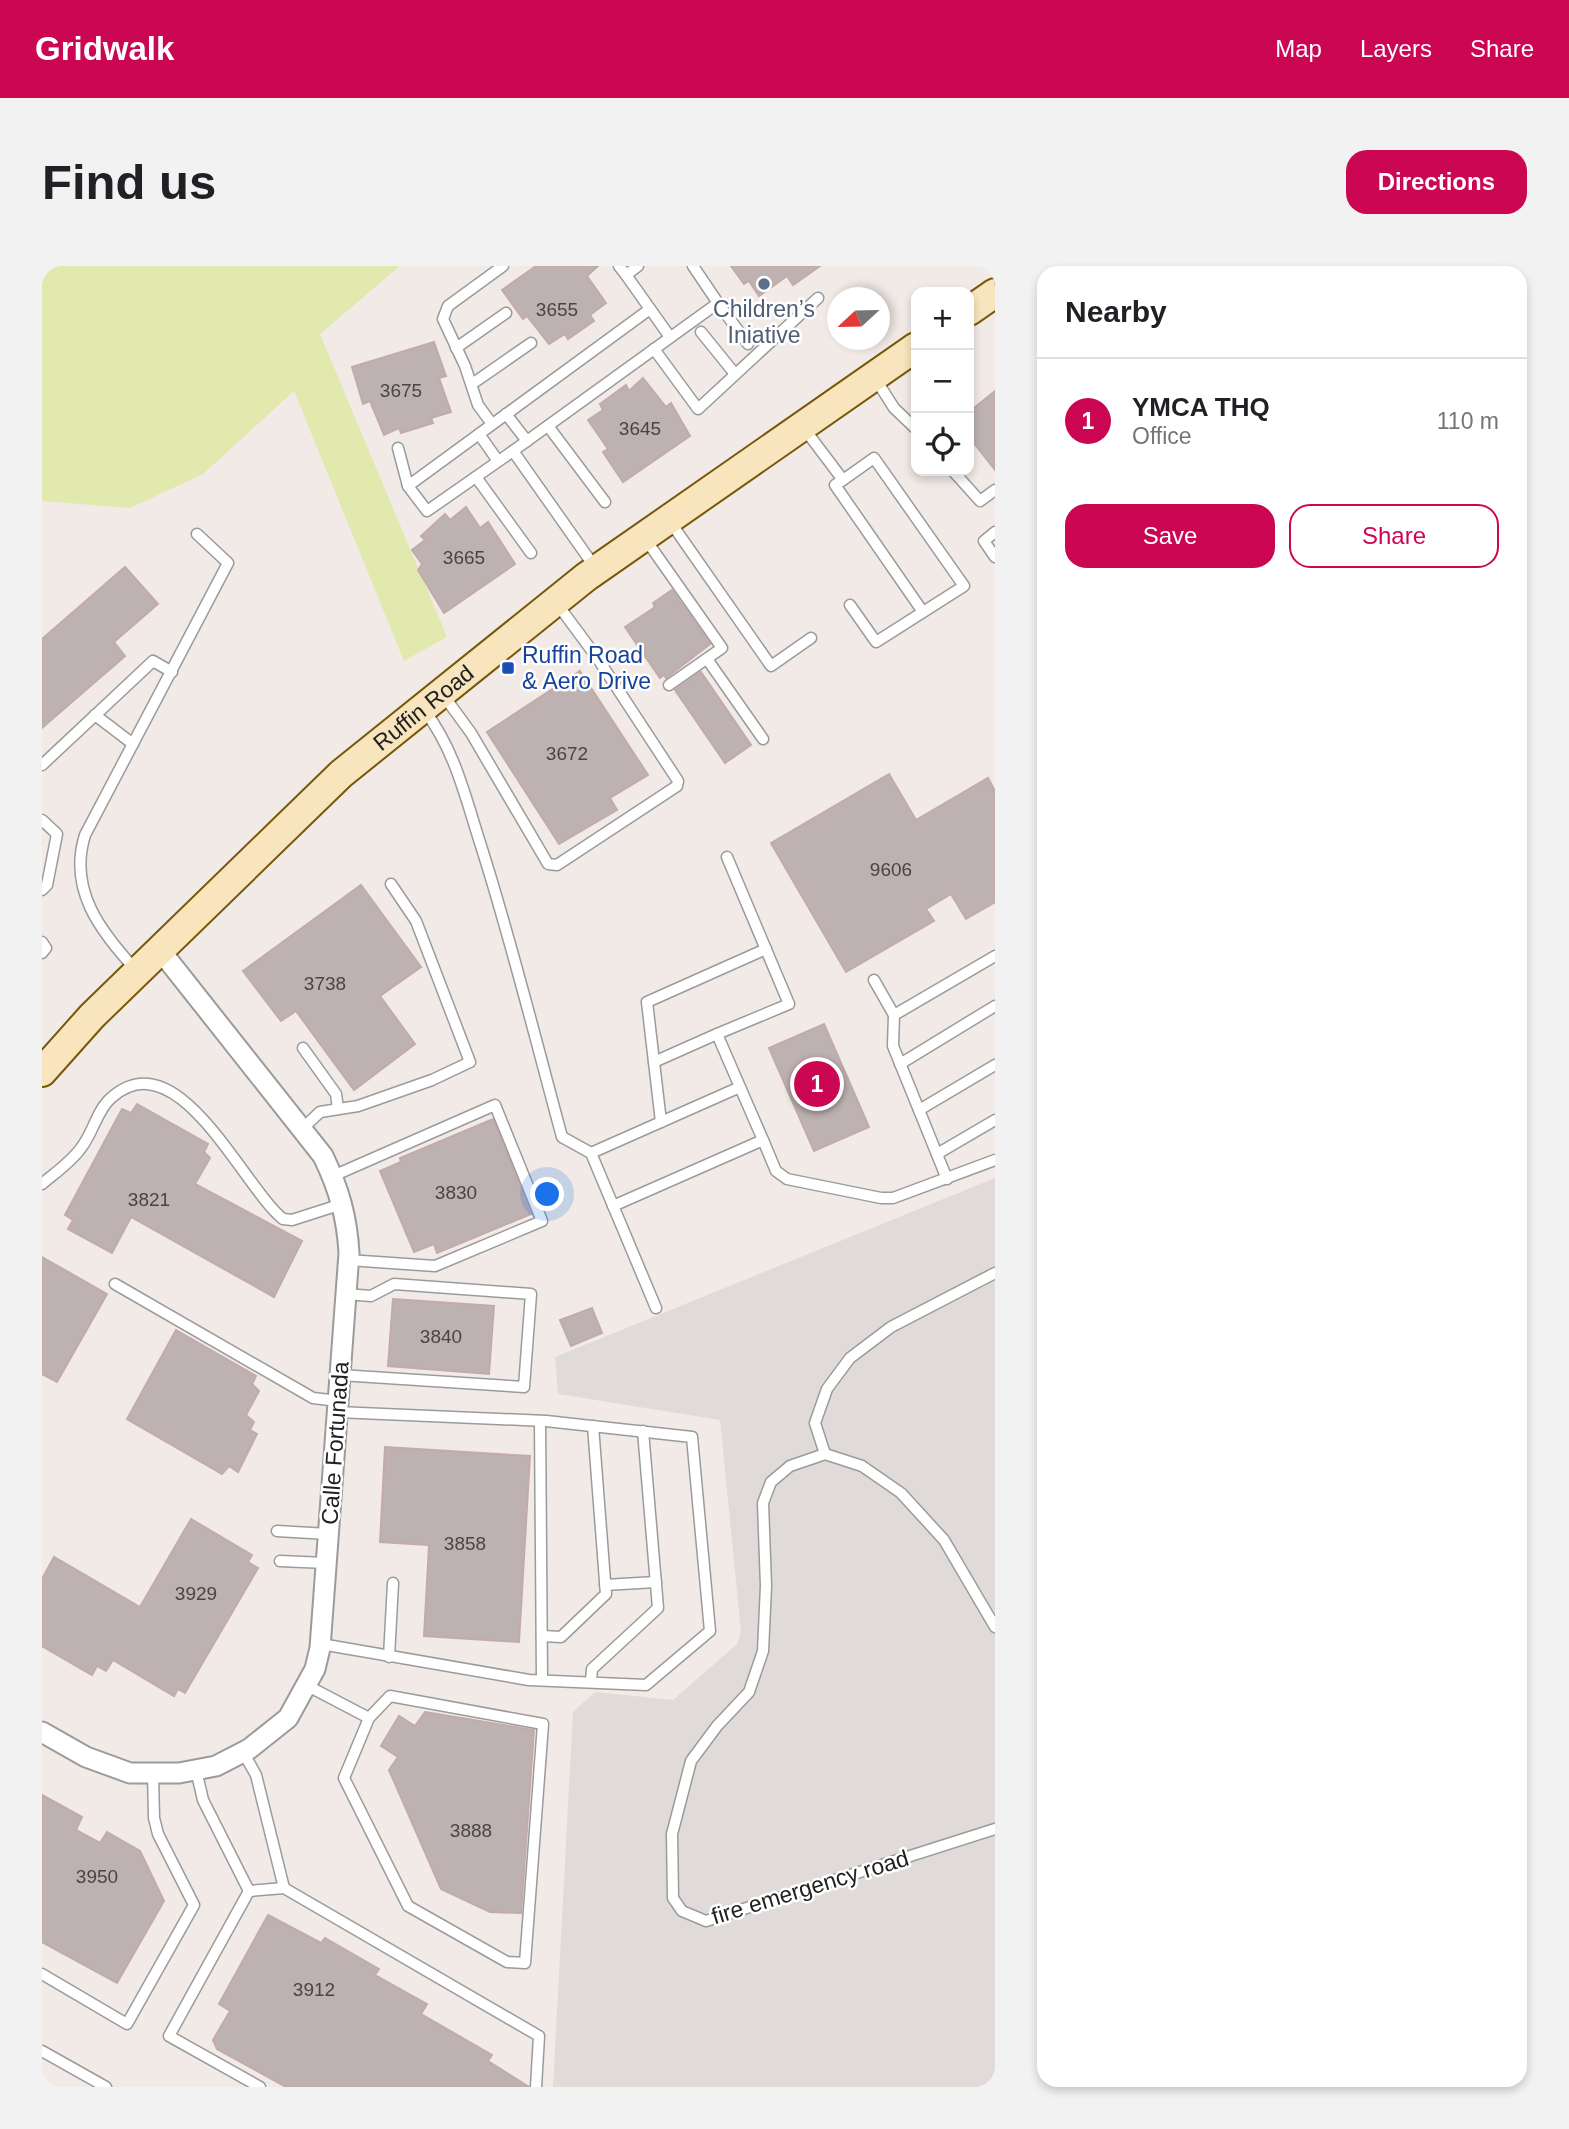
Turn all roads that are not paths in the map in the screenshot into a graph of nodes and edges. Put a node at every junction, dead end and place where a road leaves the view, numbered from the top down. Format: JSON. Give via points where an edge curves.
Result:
{"nodes":[{"id":1,"x":503,"y":266,"type":"edge"},
{"id":2,"x":638,"y":266,"type":"edge"},
{"id":3,"x":693,"y":266,"type":"edge"},
{"id":4,"x":622,"y":271,"type":"edge"},
{"id":5,"x":995,"y":293,"type":"edge"},
{"id":6,"x":818,"y":298,"type":"dead end"},
{"id":7,"x":718,"y":303,"type":"junction"},
{"id":8,"x":974,"y":308,"type":"edge"},
{"id":9,"x":650,"y":309,"type":"junction"},
{"id":10,"x":506,"y":313,"type":"dead end"},
{"id":11,"x":701,"y":332,"type":"dead end"},
{"id":12,"x":670,"y":337,"type":"junction"},
{"id":13,"x":531,"y":343,"type":"dead end"},
{"id":14,"x":748,"y":344,"type":"dead end"},
{"id":15,"x":456,"y":348,"type":"junction"},
{"id":16,"x":654,"y":349,"type":"junction"},
{"id":17,"x":912,"y":350,"type":"edge"},
{"id":18,"x":735,"y":374,"type":"junction"},
{"id":19,"x":874,"y":376,"type":"junction"},
{"id":20,"x":472,"y":384,"type":"junction"},
{"id":21,"x":506,"y":414,"type":"junction"},
{"id":22,"x":492,"y":424,"type":"junction"},
{"id":23,"x":911,"y":424,"type":"edge"},
{"id":24,"x":548,"y":426,"type":"junction"},
{"id":25,"x":803,"y":426,"type":"junction"},
{"id":26,"x":479,"y":434,"type":"junction"},
{"id":27,"x":527,"y":441,"type":"junction"},
{"id":28,"x":398,"y":448,"type":"dead end"},
{"id":29,"x":513,"y":451,"type":"junction"},
{"id":30,"x":498,"y":461,"type":"junction"},
{"id":31,"x":958,"y":476,"type":"edge"},
{"id":32,"x":476,"y":477,"type":"junction"},
{"id":33,"x":843,"y":480,"type":"junction"},
{"id":34,"x":408,"y":486,"type":"junction"},
{"id":35,"x":995,"y":490,"type":"edge"},
{"id":36,"x":605,"y":502,"type":"dead end"},
{"id":37,"x":669,"y":520,"type":"junction"},
{"id":38,"x":995,"y":532,"type":"edge"},
{"id":39,"x":197,"y":534,"type":"dead end"},
{"id":40,"x":644,"y":537,"type":"junction"},
{"id":41,"x":531,"y":553,"type":"dead end"},
{"id":42,"x":995,"y":557,"type":"edge"},
{"id":43,"x":597,"y":570,"type":"junction"},
{"id":44,"x":556,"y":601,"type":"junction"},
{"id":45,"x":849,"y":605,"type":"dead end"},
{"id":46,"x":923,"y":612,"type":"junction"},
{"id":47,"x":811,"y":638,"type":"dead end"},
{"id":48,"x":707,"y":659,"type":"junction"},
{"id":49,"x":172,"y":671,"type":"junction"},
{"id":50,"x":669,"y":685,"type":"dead end"},
{"id":51,"x":432,"y":700,"type":"junction"},
{"id":52,"x":94,"y":715,"type":"junction"},
{"id":53,"x":763,"y":739,"type":"dead end"},
{"id":54,"x":133,"y":744,"type":"junction"},
{"id":55,"x":42,"y":765,"type":"edge"},
{"id":56,"x":42,"y":820,"type":"edge"},
{"id":57,"x":727,"y":856,"type":"dead end"},
{"id":58,"x":391,"y":884,"type":"dead end"},
{"id":59,"x":42,"y":890,"type":"edge"},
{"id":60,"x":42,"y":942,"type":"edge"},
{"id":61,"x":766,"y":949,"type":"junction"},
{"id":62,"x":160,"y":950,"type":"junction"},
{"id":63,"x":42,"y":953,"type":"edge"},
{"id":64,"x":995,"y":956,"type":"edge"},
{"id":65,"x":138,"y":971,"type":"junction"},
{"id":66,"x":874,"y":980,"type":"dead end"},
{"id":67,"x":995,"y":1006,"type":"edge"},
{"id":68,"x":894,"y":1015,"type":"junction"},
{"id":69,"x":717,"y":1034,"type":"junction"},
{"id":70,"x":303,"y":1048,"type":"dead end"},
{"id":71,"x":654,"y":1062,"type":"junction"},
{"id":72,"x":900,"y":1064,"type":"junction"},
{"id":73,"x":995,"y":1065,"type":"edge"},
{"id":74,"x":42,"y":1072,"type":"edge"},
{"id":75,"x":740,"y":1087,"type":"junction"},
{"id":76,"x":338,"y":1109,"type":"junction"},
{"id":77,"x":919,"y":1110,"type":"junction"},
{"id":78,"x":995,"y":1120,"type":"edge"},
{"id":79,"x":662,"y":1122,"type":"junction"},
{"id":80,"x":302,"y":1129,"type":"junction"},
{"id":81,"x":762,"y":1140,"type":"junction"},
{"id":82,"x":591,"y":1153,"type":"junction"},
{"id":83,"x":937,"y":1154,"type":"junction"},
{"id":84,"x":995,"y":1160,"type":"edge"},
{"id":85,"x":333,"y":1176,"type":"junction"},
{"id":86,"x":947,"y":1179,"type":"junction"},
{"id":87,"x":42,"y":1184,"type":"edge"},
{"id":88,"x":343,"y":1204,"type":"junction"},
{"id":89,"x":613,"y":1206,"type":"junction"},
{"id":90,"x":348,"y":1260,"type":"junction"},
{"id":91,"x":995,"y":1273,"type":"edge"},
{"id":92,"x":115,"y":1284,"type":"dead end"},
{"id":93,"x":346,"y":1294,"type":"junction"},
{"id":94,"x":656,"y":1308,"type":"dead end"},
{"id":95,"x":340,"y":1375,"type":"junction"},
{"id":96,"x":338,"y":1407,"type":"junction"},
{"id":97,"x":540,"y":1421,"type":"junction"},
{"id":98,"x":593,"y":1426,"type":"junction"},
{"id":99,"x":643,"y":1431,"type":"junction"},
{"id":100,"x":825,"y":1454,"type":"junction"},
{"id":101,"x":277,"y":1531,"type":"dead end"},
{"id":102,"x":328,"y":1534,"type":"junction"},
{"id":103,"x":280,"y":1561,"type":"dead end"},
{"id":104,"x":326,"y":1563,"type":"junction"},
{"id":105,"x":656,"y":1582,"type":"junction"},
{"id":106,"x":393,"y":1583,"type":"dead end"},
{"id":107,"x":605,"y":1585,"type":"junction"},
{"id":108,"x":995,"y":1627,"type":"edge"},
{"id":109,"x":542,"y":1636,"type":"junction"},
{"id":110,"x":321,"y":1644,"type":"junction"},
{"id":111,"x":389,"y":1657,"type":"junction"},
{"id":112,"x":542,"y":1680,"type":"junction"},
{"id":113,"x":591,"y":1681,"type":"junction"},
{"id":114,"x":306,"y":1685,"type":"junction"},
{"id":115,"x":369,"y":1718,"type":"junction"},
{"id":116,"x":42,"y":1732,"type":"edge"},
{"id":117,"x":243,"y":1752,"type":"junction"},
{"id":118,"x":196,"y":1770,"type":"junction"},
{"id":119,"x":153,"y":1773,"type":"junction"},
{"id":120,"x":995,"y":1829,"type":"edge"},
{"id":121,"x":284,"y":1888,"type":"junction"},
{"id":122,"x":249,"y":1891,"type":"junction"},
{"id":123,"x":42,"y":1973,"type":"edge"},
{"id":124,"x":42,"y":2051,"type":"edge"},
{"id":125,"x":106,"y":2087,"type":"edge"},
{"id":126,"x":260,"y":2087,"type":"edge"},
{"id":127,"x":536,"y":2087,"type":"edge"}],
"edges":[{"from":1,"to":15,"type":"lane","via":[[448,306],[444,328]]},
{"from":2,"to":4,"type":"lane"},
{"from":3,"to":7,"type":"lane"},
{"from":4,"to":9,"type":"lane"},
{"from":5,"to":8,"type":"main road"},
{"from":6,"to":18,"type":"lane"},
{"from":7,"to":12,"type":"lane"},
{"from":7,"to":14,"type":"lane"},
{"from":9,"to":12,"type":"lane"},
{"from":9,"to":21,"type":"lane"},
{"from":10,"to":15,"type":"lane"},
{"from":11,"to":18,"type":"lane"},
{"from":12,"to":16,"type":"lane"},
{"from":13,"to":20,"type":"lane"},
{"from":15,"to":20,"type":"lane"},
{"from":16,"to":18,"type":"lane","via":[[698,409]]},
{"from":16,"to":24,"type":"lane"},
{"from":17,"to":19,"type":"main road","name":"Ruffin Road"},
{"from":19,"to":23,"type":"lane","via":[[894,408]]},
{"from":19,"to":25,"type":"main road","name":"Ruffin Road"},
{"from":20,"to":22,"type":"lane","via":[[478,405]]},
{"from":21,"to":22,"type":"lane"},
{"from":21,"to":27,"type":"lane"},
{"from":22,"to":26,"type":"lane"},
{"from":24,"to":27,"type":"lane"},
{"from":24,"to":36,"type":"lane"},
{"from":25,"to":33,"type":"lane"},
{"from":25,"to":37,"type":"main road","name":"Ruffin Road"},
{"from":26,"to":30,"type":"lane"},
{"from":26,"to":34,"type":"lane"},
{"from":27,"to":29,"type":"lane"},
{"from":28,"to":34,"type":"lane"},
{"from":29,"to":30,"type":"lane"},
{"from":29,"to":43,"type":"lane"},
{"from":30,"to":32,"type":"lane"},
{"from":31,"to":35,"type":"lane","via":[[980,501]]},
{"from":32,"to":34,"type":"lane","via":[[427,511]]},
{"from":32,"to":41,"type":"lane"},
{"from":33,"to":46,"type":"lane","via":[[835,485]]},
{"from":33,"to":46,"type":"lane","via":[[874,458],[964,586]]},
{"from":37,"to":40,"type":"main road","name":"Ruffin Road"},
{"from":37,"to":47,"type":"lane","via":[[771,666]]},
{"from":38,"to":42,"type":"lane","via":[[984,541]]},
{"from":39,"to":49,"type":"lane","via":[[228,563]]},
{"from":40,"to":43,"type":"main road","name":"Ruffin Road"},
{"from":40,"to":48,"type":"lane","via":[[722,648]]},
{"from":43,"to":44,"type":"main road","name":"Ruffin Road"},
{"from":44,"to":51,"type":"main road","name":"Ruffin Road"},
{"from":44,"to":51,"type":"lane","via":[[606,670],[677,786],[558,865],[548,864],[471,733]]},
{"from":45,"to":46,"type":"lane","via":[[876,642]]},
{"from":48,"to":50,"type":"lane"},
{"from":48,"to":53,"type":"lane"},
{"from":49,"to":52,"type":"lane","via":[[153,661]]},
{"from":49,"to":54,"type":"lane"},
{"from":51,"to":62,"type":"main road","name":"Ruffin Road","via":[[341,774]]},
{"from":51,"to":82,"type":"lane","via":[[514,952],[562,1138]]},
{"from":52,"to":54,"type":"lane"},
{"from":52,"to":55,"type":"lane"},
{"from":54,"to":65,"type":"lane","via":[[85,835],[80,864],[86,901],[95,921]]},
{"from":56,"to":59,"type":"lane","via":[[57,834],[47,886]]},
{"from":57,"to":61,"type":"lane"},
{"from":58,"to":76,"type":"lane","via":[[416,921],[470,1062],[432,1080]]},
{"from":60,"to":63,"type":"lane","via":[[46,948]]},
{"from":61,"to":69,"type":"lane","via":[[789,1004]]},
{"from":61,"to":71,"type":"lane","via":[[647,1002]]},
{"from":62,"to":65,"type":"main road","name":"Ruffin Road"},
{"from":62,"to":80,"type":"street","name":"Calle Fortunada"},
{"from":64,"to":68,"type":"lane"},
{"from":65,"to":74,"type":"main road","name":"Ruffin Road"},
{"from":66,"to":68,"type":"lane"},
{"from":67,"to":72,"type":"lane"},
{"from":68,"to":72,"type":"lane","via":[[893,1046]]},
{"from":69,"to":71,"type":"lane"},
{"from":69,"to":75,"type":"lane"},
{"from":70,"to":76,"type":"lane","via":[[336,1094]]},
{"from":71,"to":79,"type":"lane"},
{"from":72,"to":77,"type":"lane"},
{"from":73,"to":77,"type":"lane"},
{"from":75,"to":79,"type":"lane"},
{"from":75,"to":81,"type":"lane"},
{"from":76,"to":80,"type":"lane","via":[[320,1112]]},
{"from":77,"to":83,"type":"lane"},
{"from":78,"to":83,"type":"lane"},
{"from":79,"to":82,"type":"lane"},
{"from":80,"to":85,"type":"street","name":"Calle Fortunada"},
{"from":81,"to":86,"type":"lane","via":[[776,1171],[787,1179],[893,1198]]},
{"from":81,"to":89,"type":"lane"},
{"from":82,"to":89,"type":"lane"},
{"from":83,"to":86,"type":"lane"},
{"from":84,"to":86,"type":"lane"},
{"from":85,"to":88,"type":"street","name":"Calle Fortunada"},
{"from":85,"to":90,"type":"lane","via":[[495,1105],[541,1221],[435,1266]]},
{"from":87,"to":88,"type":"lane","via":[[79,1151],[112,1097],[131,1087],[158,1085],[190,1105],[284,1219]]},
{"from":88,"to":90,"type":"street","name":"Calle Fortunada"},
{"from":89,"to":94,"type":"lane"},
{"from":90,"to":93,"type":"street","name":"Calle Fortunada"},
{"from":91,"to":100,"type":"lane","via":[[891,1326],[850,1358],[827,1389],[815,1423]]},
{"from":92,"to":96,"type":"lane","via":[[313,1398]]},
{"from":93,"to":95,"type":"street","name":"Calle Fortunada"},
{"from":93,"to":95,"type":"lane","via":[[371,1296],[394,1284],[531,1294],[524,1387]]},
{"from":95,"to":96,"type":"street","name":"Calle Fortunada"},
{"from":96,"to":97,"type":"lane"},
{"from":96,"to":102,"type":"street","name":"Calle Fortunada"},
{"from":97,"to":98,"type":"lane"},
{"from":97,"to":109,"type":"lane"},
{"from":98,"to":99,"type":"lane"},
{"from":98,"to":107,"type":"lane"},
{"from":99,"to":105,"type":"lane"},
{"from":99,"to":113,"type":"lane","via":[[692,1437],[710,1632],[646,1685]]},
{"from":100,"to":108,"type":"lane","via":[[862,1466],[901,1493],[944,1540]]},
{"from":100,"to":120,"type":"lane","name":"fire emergency road","via":[[790,1466],[771,1482],[763,1503],[763,1651],[749,1692],[691,1761],[672,1834],[673,1898],[682,1911],[706,1921]]},
{"from":101,"to":102,"type":"lane"},
{"from":102,"to":104,"type":"street","name":"Calle Fortunada"},
{"from":103,"to":104,"type":"lane"},
{"from":104,"to":110,"type":"street","name":"Calle Fortunada"},
{"from":105,"to":107,"type":"lane"},
{"from":105,"to":113,"type":"lane","via":[[658,1608],[592,1669]]},
{"from":106,"to":111,"type":"lane"},
{"from":107,"to":109,"type":"lane","via":[[606,1594],[561,1637]]},
{"from":109,"to":112,"type":"lane"},
{"from":110,"to":111,"type":"lane"},
{"from":110,"to":114,"type":"street","name":"Calle Fortunada"},
{"from":111,"to":112,"type":"lane"},
{"from":112,"to":113,"type":"lane"},
{"from":114,"to":115,"type":"lane"},
{"from":114,"to":117,"type":"street","name":"Calle Fortunada","via":[[288,1718]]},
{"from":115,"to":115,"type":"lane","via":[[390,1696],[543,1724],[525,1963],[507,1962],[408,1906],[344,1778]]},
{"from":116,"to":119,"type":"street","name":"Calle Fortunada","via":[[86,1758],[130,1773]]},
{"from":117,"to":118,"type":"street","name":"Calle Fortunada"},
{"from":117,"to":121,"type":"lane","via":[[256,1775]]},
{"from":118,"to":119,"type":"street","name":"Calle Fortunada"},
{"from":118,"to":122,"type":"lane","via":[[204,1800]]},
{"from":119,"to":123,"type":"lane","via":[[158,1835],[194,1905],[127,2024]]},
{"from":121,"to":122,"type":"lane"},
{"from":121,"to":127,"type":"lane","via":[[539,2036]]},
{"from":122,"to":126,"type":"lane","via":[[169,2036]]},
{"from":124,"to":125,"type":"lane"}]}
